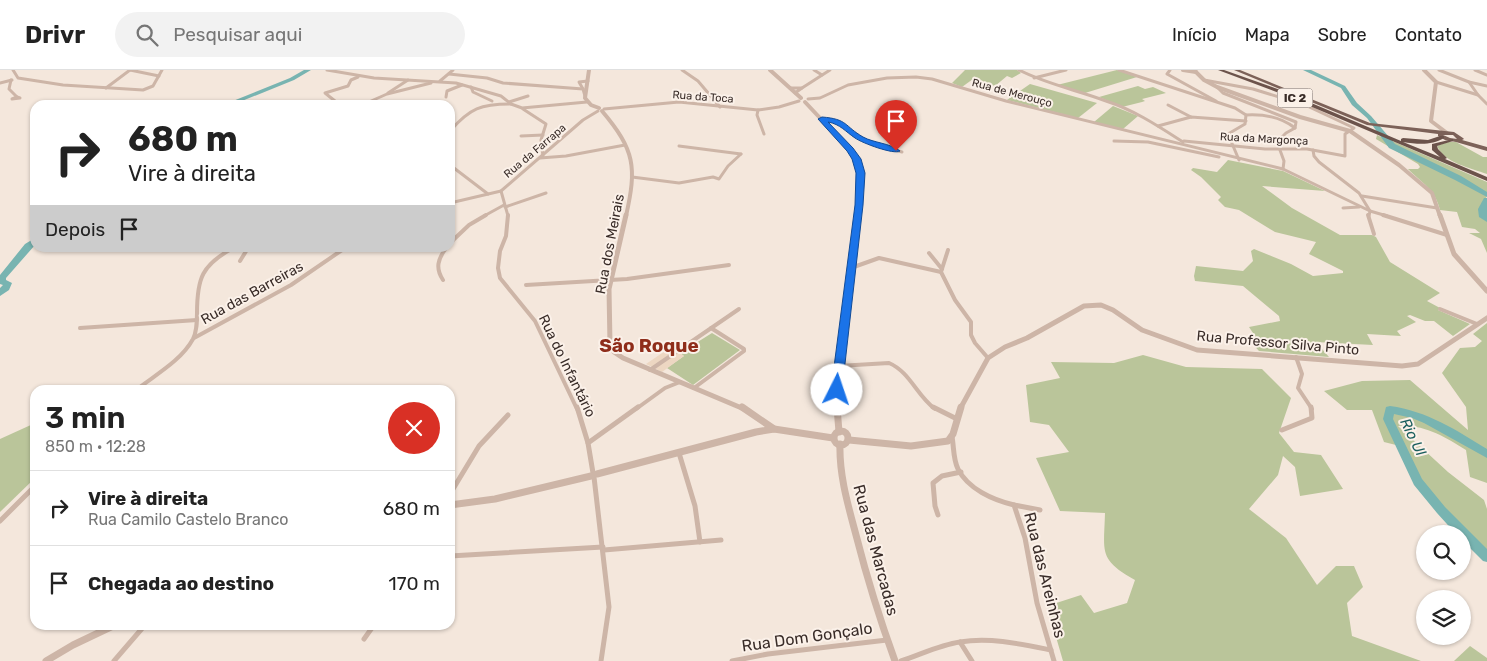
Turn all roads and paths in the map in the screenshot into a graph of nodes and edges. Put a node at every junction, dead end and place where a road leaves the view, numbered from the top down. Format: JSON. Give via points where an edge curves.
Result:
{"nodes":[{"id":1,"x":13,"y":70,"type":"edge"},
{"id":2,"x":130,"y":70,"type":"edge"},
{"id":3,"x":162,"y":70,"type":"edge"},
{"id":4,"x":327,"y":70,"type":"edge"},
{"id":5,"x":351,"y":70,"type":"edge"},
{"id":6,"x":453,"y":70,"type":"edge"},
{"id":7,"x":465,"y":70,"type":"edge"},
{"id":8,"x":589,"y":70,"type":"edge"},
{"id":9,"x":682,"y":70,"type":"edge"},
{"id":10,"x":770,"y":70,"type":"edge"},
{"id":11,"x":814,"y":70,"type":"edge"},
{"id":12,"x":830,"y":70,"type":"edge"},
{"id":13,"x":1018,"y":70,"type":"edge"},
{"id":14,"x":1066,"y":70,"type":"edge"},
{"id":15,"x":1120,"y":70,"type":"edge"},
{"id":16,"x":1170,"y":70,"type":"edge"},
{"id":17,"x":1183,"y":70,"type":"edge"},
{"id":18,"x":1222,"y":70,"type":"edge"},
{"id":19,"x":1236,"y":70,"type":"edge"},
{"id":20,"x":1424,"y":70,"type":"edge"},
{"id":21,"x":1439,"y":70,"type":"edge"},
{"id":22,"x":1475,"y":70,"type":"edge"},
{"id":23,"x":1195,"y":71,"type":"edge"},
{"id":24,"x":345,"y":74,"type":"junction"},
{"id":25,"x":449,"y":74,"type":"junction"},
{"id":26,"x":1487,"y":75,"type":"edge"},
{"id":27,"x":159,"y":76,"type":"junction"},
{"id":28,"x":822,"y":76,"type":"junction"},
{"id":29,"x":359,"y":77,"type":"junction"},
{"id":30,"x":18,"y":78,"type":"junction"},
{"id":31,"x":1034,"y":78,"type":"junction"},
{"id":32,"x":11,"y":80,"type":"junction"},
{"id":33,"x":408,"y":80,"type":"junction"},
{"id":34,"x":1204,"y":80,"type":"junction"},
{"id":35,"x":440,"y":81,"type":"junction"},
{"id":36,"x":588,"y":81,"type":"junction"},
{"id":37,"x":1436,"y":82,"type":"junction"},
{"id":38,"x":1469,"y":82,"type":"junction"},
{"id":39,"x":0,"y":83,"type":"edge"},
{"id":40,"x":462,"y":85,"type":"junction"},
{"id":41,"x":1487,"y":86,"type":"edge"},
{"id":42,"x":471,"y":87,"type":"junction"},
{"id":43,"x":1217,"y":87,"type":"junction"},
{"id":44,"x":106,"y":88,"type":"junction"},
{"id":45,"x":790,"y":88,"type":"junction"},
{"id":46,"x":802,"y":88,"type":"junction"},
{"id":47,"x":583,"y":89,"type":"junction"},
{"id":48,"x":796,"y":93,"type":"junction"},
{"id":49,"x":387,"y":94,"type":"junction"},
{"id":50,"x":1478,"y":95,"type":"junction"},
{"id":51,"x":528,"y":96,"type":"dead end"},
{"id":52,"x":585,"y":96,"type":"junction"},
{"id":53,"x":17,"y":97,"type":"dead end"},
{"id":54,"x":446,"y":97,"type":"dead end"},
{"id":55,"x":333,"y":100,"type":"edge"},
{"id":56,"x":373,"y":100,"type":"edge"},
{"id":57,"x":492,"y":100,"type":"dead end"},
{"id":58,"x":803,"y":100,"type":"junction"},
{"id":59,"x":587,"y":102,"type":"junction"},
{"id":60,"x":510,"y":103,"type":"junction"},
{"id":61,"x":1219,"y":104,"type":"junction"},
{"id":62,"x":1168,"y":105,"type":"dead end"},
{"id":63,"x":593,"y":106,"type":"junction"},
{"id":64,"x":720,"y":107,"type":"junction"},
{"id":65,"x":1487,"y":107,"type":"edge"},
{"id":66,"x":522,"y":108,"type":"junction"},
{"id":67,"x":601,"y":110,"type":"junction"},
{"id":68,"x":758,"y":110,"type":"junction"},
{"id":69,"x":592,"y":114,"type":"junction"},
{"id":70,"x":1246,"y":115,"type":"junction"},
{"id":71,"x":1191,"y":117,"type":"junction"},
{"id":72,"x":822,"y":119,"type":"junction"},
{"id":73,"x":1246,"y":121,"type":"junction"},
{"id":74,"x":455,"y":126,"type":"edge"},
{"id":75,"x":1158,"y":126,"type":"junction"},
{"id":76,"x":1370,"y":127,"type":"junction"},
{"id":77,"x":1295,"y":128,"type":"junction"},
{"id":78,"x":1350,"y":131,"type":"junction"},
{"id":79,"x":764,"y":134,"type":"dead end"},
{"id":80,"x":1443,"y":134,"type":"junction"},
{"id":81,"x":543,"y":135,"type":"junction"},
{"id":82,"x":521,"y":136,"type":"dead end"},
{"id":83,"x":1456,"y":139,"type":"junction"},
{"id":84,"x":1395,"y":140,"type":"junction"},
{"id":85,"x":1114,"y":141,"type":"dead end"},
{"id":86,"x":1183,"y":142,"type":"junction"},
{"id":87,"x":625,"y":145,"type":"junction"},
{"id":88,"x":679,"y":146,"type":"dead end"},
{"id":89,"x":1233,"y":146,"type":"junction"},
{"id":90,"x":1487,"y":148,"type":"edge"},
{"id":91,"x":1279,"y":149,"type":"junction"},
{"id":92,"x":1312,"y":150,"type":"junction"},
{"id":93,"x":902,"y":152,"type":"dead end"},
{"id":94,"x":542,"y":157,"type":"junction"},
{"id":95,"x":1230,"y":157,"type":"junction"},
{"id":96,"x":1240,"y":160,"type":"junction"},
{"id":97,"x":1448,"y":160,"type":"junction"},
{"id":98,"x":455,"y":169,"type":"edge"},
{"id":99,"x":1283,"y":169,"type":"junction"},
{"id":100,"x":632,"y":177,"type":"junction"},
{"id":101,"x":1487,"y":177,"type":"edge"},
{"id":102,"x":501,"y":191,"type":"junction"},
{"id":103,"x":546,"y":193,"type":"dead end"},
{"id":104,"x":488,"y":194,"type":"junction"},
{"id":105,"x":1362,"y":196,"type":"junction"},
{"id":106,"x":455,"y":202,"type":"edge"},
{"id":107,"x":505,"y":206,"type":"junction"},
{"id":108,"x":1361,"y":207,"type":"junction"},
{"id":109,"x":1343,"y":208,"type":"dead end"},
{"id":110,"x":1437,"y":208,"type":"junction"},
{"id":111,"x":1370,"y":211,"type":"junction"},
{"id":112,"x":1374,"y":234,"type":"dead end"},
{"id":113,"x":1447,"y":235,"type":"junction"},
{"id":114,"x":455,"y":238,"type":"edge"},
{"id":115,"x":948,"y":250,"type":"dead end"},
{"id":116,"x":224,"y":252,"type":"edge"},
{"id":117,"x":246,"y":252,"type":"edge"},
{"id":118,"x":340,"y":252,"type":"edge"},
{"id":119,"x":444,"y":252,"type":"edge"},
{"id":120,"x":929,"y":253,"type":"dead end"},
{"id":121,"x":240,"y":261,"type":"dead end"},
{"id":122,"x":729,"y":265,"type":"dead end"},
{"id":123,"x":851,"y":268,"type":"junction"},
{"id":124,"x":942,"y":271,"type":"junction"},
{"id":125,"x":612,"y":279,"type":"junction"},
{"id":126,"x":443,"y":280,"type":"dead end"},
{"id":127,"x":526,"y":285,"type":"dead end"},
{"id":128,"x":1487,"y":291,"type":"edge"},
{"id":129,"x":739,"y":309,"type":"dead end"},
{"id":130,"x":1440,"y":309,"type":"dead end"},
{"id":131,"x":1487,"y":318,"type":"edge"},
{"id":132,"x":197,"y":320,"type":"junction"},
{"id":133,"x":1474,"y":326,"type":"junction"},
{"id":134,"x":80,"y":328,"type":"dead end"},
{"id":135,"x":711,"y":328,"type":"junction"},
{"id":136,"x":193,"y":338,"type":"junction"},
{"id":137,"x":1296,"y":357,"type":"junction"},
{"id":138,"x":988,"y":358,"type":"junction"},
{"id":139,"x":838,"y":366,"type":"junction"},
{"id":140,"x":650,"y":370,"type":"junction"},
{"id":141,"x":675,"y":380,"type":"junction"},
{"id":142,"x":142,"y":385,"type":"edge"},
{"id":143,"x":665,"y":388,"type":"junction"},
{"id":144,"x":694,"y":388,"type":"junction"},
{"id":145,"x":508,"y":415,"type":"dead end"},
{"id":146,"x":957,"y":418,"type":"junction"},
{"id":147,"x":762,"y":421,"type":"junction"},
{"id":148,"x":774,"y":429,"type":"junction"},
{"id":149,"x":1282,"y":430,"type":"dead end"},
{"id":150,"x":756,"y":432,"type":"junction"},
{"id":151,"x":839,"y":432,"type":"junction"},
{"id":152,"x":952,"y":437,"type":"junction"},
{"id":153,"x":833,"y":438,"type":"junction"},
{"id":154,"x":849,"y":440,"type":"junction"},
{"id":155,"x":588,"y":443,"type":"junction"},
{"id":156,"x":840,"y":444,"type":"junction"},
{"id":157,"x":679,"y":453,"type":"junction"},
{"id":158,"x":961,"y":472,"type":"junction"},
{"id":159,"x":594,"y":475,"type":"junction"},
{"id":160,"x":455,"y":486,"type":"edge"},
{"id":161,"x":30,"y":491,"type":"edge"},
{"id":162,"x":455,"y":503,"type":"edge"},
{"id":163,"x":1014,"y":505,"type":"junction"},
{"id":164,"x":1040,"y":510,"type":"dead end"},
{"id":165,"x":938,"y":515,"type":"dead end"},
{"id":166,"x":0,"y":521,"type":"edge"},
{"id":167,"x":722,"y":540,"type":"dead end"},
{"id":168,"x":700,"y":542,"type":"junction"},
{"id":169,"x":603,"y":548,"type":"junction"},
{"id":170,"x":455,"y":556,"type":"edge"},
{"id":171,"x":104,"y":630,"type":"edge"},
{"id":172,"x":141,"y":630,"type":"edge"},
{"id":173,"x":370,"y":630,"type":"edge"},
{"id":174,"x":364,"y":639,"type":"dead end"},
{"id":175,"x":887,"y":640,"type":"junction"},
{"id":176,"x":960,"y":642,"type":"junction"},
{"id":177,"x":1051,"y":650,"type":"junction"},
{"id":178,"x":46,"y":661,"type":"edge"},
{"id":179,"x":114,"y":661,"type":"edge"},
{"id":180,"x":601,"y":661,"type":"edge"},
{"id":181,"x":732,"y":661,"type":"edge"},
{"id":182,"x":894,"y":661,"type":"edge"},
{"id":183,"x":901,"y":661,"type":"edge"},
{"id":184,"x":972,"y":661,"type":"edge"},
{"id":185,"x":1054,"y":661,"type":"edge"}],
"edges":[{"from":1,"to":30,"type":"street"},
{"from":2,"to":27,"type":"street"},
{"from":2,"to":44,"type":"street"},
{"from":3,"to":27,"type":"street"},
{"from":4,"to":24,"type":"street"},
{"from":5,"to":24,"type":"street"},
{"from":6,"to":25,"type":"street"},
{"from":7,"to":25,"type":"street"},
{"from":8,"to":36,"type":"street"},
{"from":9,"to":64,"type":"street"},
{"from":10,"to":45,"type":"street"},
{"from":11,"to":28,"type":"street"},
{"from":12,"to":28,"type":"street"},
{"from":13,"to":31,"type":"street"},
{"from":14,"to":31,"type":"street"},
{"from":15,"to":61,"type":"street"},
{"from":16,"to":61,"type":"street","via":[[1167,74]]},
{"from":17,"to":23,"type":"street"},
{"from":18,"to":76,"type":"highway","number":"IC 2"},
{"from":19,"to":76,"type":"main road"},
{"from":20,"to":37,"type":"street"},
{"from":21,"to":38,"type":"street"},
{"from":22,"to":26,"type":"street"},
{"from":23,"to":34,"type":"street"},
{"from":24,"to":29,"type":"street"},
{"from":25,"to":35,"type":"street"},
{"from":25,"to":47,"type":"street"},
{"from":27,"to":44,"type":"street","via":[[148,90]]},
{"from":28,"to":46,"type":"street"},
{"from":29,"to":33,"type":"street"},
{"from":29,"to":55,"type":"street","via":[[350,80],[345,88],[324,93]]},
{"from":30,"to":32,"type":"street"},
{"from":30,"to":44,"type":"street"},
{"from":31,"to":75,"type":"street","via":[[1107,101]]},
{"from":32,"to":39,"type":"street"},
{"from":32,"to":53,"type":"street","via":[[9,88]]},
{"from":33,"to":35,"type":"street"},
{"from":33,"to":49,"type":"street"},
{"from":34,"to":43,"type":"street"},
{"from":34,"to":78,"type":"street","via":[[1253,89],[1315,108],[1354,128]]},
{"from":35,"to":40,"type":"street"},
{"from":35,"to":49,"type":"street"},
{"from":36,"to":47,"type":"street","via":[[578,80]]},
{"from":36,"to":52,"type":"street"},
{"from":37,"to":50,"type":"street"},
{"from":37,"to":80,"type":"street","via":[[1431,121]]},
{"from":38,"to":41,"type":"street"},
{"from":38,"to":50,"type":"street"},
{"from":40,"to":42,"type":"street"},
{"from":40,"to":54,"type":"street","via":[[447,91]]},
{"from":42,"to":57,"type":"street","via":[[473,92]]},
{"from":42,"to":60,"type":"street","via":[[502,96]]},
{"from":43,"to":77,"type":"street","via":[[1222,93],[1296,122]]},
{"from":43,"to":78,"type":"street"},
{"from":45,"to":46,"type":"street"},
{"from":45,"to":48,"type":"street"},
{"from":46,"to":48,"type":"street"},
{"from":47,"to":52,"type":"street"},
{"from":48,"to":58,"type":"street"},
{"from":49,"to":56,"type":"street"},
{"from":50,"to":65,"type":"street"},
{"from":51,"to":60,"type":"street"},
{"from":52,"to":59,"type":"street"},
{"from":58,"to":68,"type":"street","name":"Rua da Toca"},
{"from":58,"to":72,"type":"street"},
{"from":58,"to":86,"type":"street","name":"Rua de Merouço","via":[[820,98],[848,85],[916,77]]},
{"from":59,"to":63,"type":"street"},
{"from":59,"to":66,"type":"street"},
{"from":60,"to":66,"type":"street"},
{"from":60,"to":74,"type":"street","via":[[472,109]]},
{"from":61,"to":70,"type":"street"},
{"from":62,"to":71,"type":"street"},
{"from":63,"to":67,"type":"street"},
{"from":63,"to":69,"type":"street"},
{"from":64,"to":67,"type":"street","name":"Rua da Toca","via":[[679,102]]},
{"from":64,"to":68,"type":"street","name":"Rua da Toca"},
{"from":66,"to":81,"type":"street","via":[[546,124]]},
{"from":67,"to":69,"type":"street","name":"Rua da Farrapa"},
{"from":67,"to":87,"type":"street","name":"Rua dos Meirais"},
{"from":68,"to":79,"type":"street"},
{"from":69,"to":94,"type":"street","name":"Rua da Farrapa"},
{"from":70,"to":73,"type":"street"},
{"from":70,"to":77,"type":"street","via":[[1265,116]]},
{"from":71,"to":73,"type":"street"},
{"from":71,"to":75,"type":"street"},
{"from":72,"to":93,"type":"street","via":[[833,120],[860,138]]},
{"from":72,"to":123,"type":"street","via":[[850,150],[860,173]]},
{"from":73,"to":89,"type":"street","via":[[1228,134]]},
{"from":75,"to":86,"type":"street"},
{"from":76,"to":80,"type":"main road","via":[[1405,127]]},
{"from":76,"to":84,"type":"highway","number":"IC 2"},
{"from":77,"to":91,"type":"street","via":[[1277,142]]},
{"from":78,"to":92,"type":"street","name":"Rua da Margonça","via":[[1345,134],[1345,156]]},
{"from":78,"to":110,"type":"street","via":[[1432,193]]},
{"from":80,"to":83,"type":"main road"},
{"from":80,"to":83,"type":"main road"},
{"from":80,"to":84,"type":"highway","via":[[1436,141]]},
{"from":81,"to":82,"type":"street"},
{"from":81,"to":94,"type":"street"},
{"from":83,"to":90,"type":"main road"},
{"from":83,"to":97,"type":"highway","via":[[1439,142],[1434,147]]},
{"from":84,"to":97,"type":"highway","number":"IC 2"},
{"from":84,"to":101,"type":"highway","number":"IC 2"},
{"from":85,"to":95,"type":"street","via":[[1148,142]]},
{"from":86,"to":89,"type":"street","name":"Rua da Margonça"},
{"from":86,"to":95,"type":"street"},
{"from":87,"to":94,"type":"street"},
{"from":87,"to":100,"type":"street","name":"Rua dos Meirais","via":[[630,153]]},
{"from":88,"to":100,"type":"street","via":[[742,154],[719,179],[713,177],[680,183]]},
{"from":89,"to":91,"type":"street","name":"Rua da Margonça"},
{"from":89,"to":96,"type":"street"},
{"from":91,"to":92,"type":"street","name":"Rua da Margonça"},
{"from":91,"to":99,"type":"street","via":[[1284,161]]},
{"from":92,"to":105,"type":"street","via":[[1319,162]]},
{"from":94,"to":102,"type":"street","name":"Rua da Farrapa"},
{"from":95,"to":96,"type":"street"},
{"from":96,"to":99,"type":"street"},
{"from":97,"to":101,"type":"highway","number":"IC 2"},
{"from":98,"to":104,"type":"street"},
{"from":99,"to":108,"type":"street"},
{"from":100,"to":125,"type":"street","name":"Rua dos Meirais"},
{"from":102,"to":104,"type":"street","name":"Rua da Farrapa"},
{"from":102,"to":107,"type":"street","name":"Rua do Infantário"},
{"from":103,"to":107,"type":"street"},
{"from":104,"to":106,"type":"street","name":"Rua da Farrapa"},
{"from":105,"to":110,"type":"street"},
{"from":105,"to":111,"type":"street"},
{"from":107,"to":114,"type":"street","via":[[469,225]]},
{"from":107,"to":155,"type":"street","name":"Rua do Infantário","via":[[508,214],[506,236],[500,251],[500,278],[535,322],[579,412]]},
{"from":108,"to":109,"type":"street"},
{"from":108,"to":111,"type":"street"},
{"from":110,"to":113,"type":"street"},
{"from":111,"to":112,"type":"street"},
{"from":111,"to":113,"type":"street"},
{"from":113,"to":128,"type":"street","via":[[1454,254]]},
{"from":115,"to":124,"type":"street"},
{"from":116,"to":132,"type":"street","via":[[202,271],[197,290]]},
{"from":117,"to":121,"type":"street"},
{"from":118,"to":136,"type":"street","name":"Rua das Barreiras","via":[[288,288]]},
{"from":119,"to":126,"type":"street","via":[[436,264]]},
{"from":120,"to":124,"type":"street"},
{"from":122,"to":125,"type":"street"},
{"from":123,"to":124,"type":"street","via":[[879,258]]},
{"from":123,"to":139,"type":"street"},
{"from":124,"to":138,"type":"street","via":[[971,322],[975,343]]},
{"from":125,"to":127,"type":"street"},
{"from":125,"to":140,"type":"street","name":"Rua dos Meirais","via":[[609,289],[610,344],[614,352],[623,358]]},
{"from":129,"to":135,"type":"street"},
{"from":130,"to":133,"type":"street"},
{"from":131,"to":133,"type":"street","name":"Rua Professor Silva Pinto"},
{"from":132,"to":134,"type":"street"},
{"from":132,"to":136,"type":"street"},
{"from":133,"to":137,"type":"street","name":"Rua Professor Silva Pinto","via":[[1411,366]]},
{"from":135,"to":140,"type":"street"},
{"from":135,"to":144,"type":"street","via":[[744,351]]},
{"from":136,"to":142,"type":"street","via":[[187,349]]},
{"from":137,"to":138,"type":"street","name":"Rua Professor Silva Pinto","via":[[1197,350],[1152,335],[1113,310],[1092,304]]},
{"from":137,"to":149,"type":"street","via":[[1302,374],[1298,390],[1314,413],[1312,418]]},
{"from":138,"to":146,"type":"street","name":"Rua Professor Silva Pinto"},
{"from":139,"to":146,"type":"street","via":[[895,365],[929,405]]},
{"from":139,"to":151,"type":"street"},
{"from":140,"to":141,"type":"street","name":"Rua dos Meirais"},
{"from":141,"to":143,"type":"street"},
{"from":141,"to":143,"type":"street"},
{"from":141,"to":144,"type":"street"},
{"from":143,"to":155,"type":"street"},
{"from":144,"to":147,"type":"street","via":[[740,406]]},
{"from":145,"to":160,"type":"street","via":[[479,446]]},
{"from":146,"to":152,"type":"street","name":"Rua Professor Silva Pinto"},
{"from":147,"to":148,"type":"street"},
{"from":147,"to":150,"type":"street"},
{"from":148,"to":150,"type":"street"},
{"from":148,"to":153,"type":"street"},
{"from":150,"to":157,"type":"street"},
{"from":151,"to":153,"type":"street"},
{"from":151,"to":154,"type":"street","via":[[847,434]]},
{"from":152,"to":154,"type":"street","via":[[943,442],[912,445]]},
{"from":152,"to":158,"type":"street"},
{"from":153,"to":156,"type":"street"},
{"from":154,"to":156,"type":"street"},
{"from":155,"to":159,"type":"street","name":"Rua do Infantário"},
{"from":156,"to":175,"type":"street","name":"Rua das Marcadas","via":[[844,489]]},
{"from":157,"to":159,"type":"street"},
{"from":157,"to":168,"type":"street","via":[[696,506]]},
{"from":158,"to":163,"type":"street","name":"Rua das Areinhas","via":[[990,497]]},
{"from":158,"to":165,"type":"street","via":[[942,476],[933,483],[934,506]]},
{"from":159,"to":162,"type":"street","via":[[495,499]]},
{"from":159,"to":169,"type":"street","name":"Rua do Infantário"},
{"from":161,"to":166,"type":"street"},
{"from":163,"to":164,"type":"street"},
{"from":163,"to":177,"type":"street","name":"Rua das Areinhas"},
{"from":167,"to":168,"type":"street"},
{"from":168,"to":169,"type":"street"},
{"from":169,"to":170,"type":"street"},
{"from":169,"to":180,"type":"street","name":"Rua do Infantário","via":[[608,608]]},
{"from":171,"to":178,"type":"street"},
{"from":172,"to":179,"type":"street"},
{"from":173,"to":174,"type":"street"},
{"from":175,"to":181,"type":"street","name":"Rua Dom Gonçalo"},
{"from":175,"to":182,"type":"street","name":"Rua das Marcadas"},
{"from":176,"to":177,"type":"street","via":[[991,641]]},
{"from":176,"to":183,"type":"street"},
{"from":176,"to":184,"type":"street"},
{"from":177,"to":185,"type":"street","name":"Rua das Areinhas"}]}
